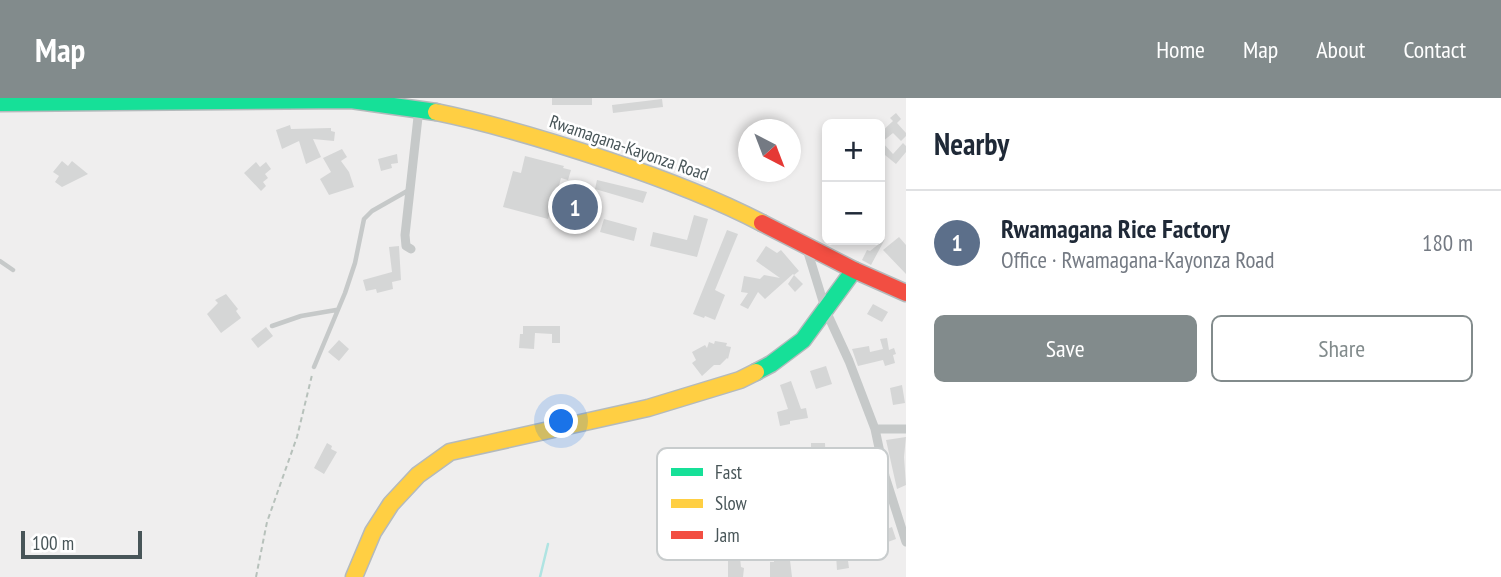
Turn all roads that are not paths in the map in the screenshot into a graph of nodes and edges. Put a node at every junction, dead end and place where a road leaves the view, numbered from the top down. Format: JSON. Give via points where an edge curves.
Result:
{"nodes":[{"id":1,"x":130,"y":99,"type":"edge"},
{"id":2,"x":373,"y":99,"type":"edge"},
{"id":3,"x":0,"y":103,"type":"edge"},
{"id":4,"x":419,"y":108,"type":"junction"},
{"id":5,"x":410,"y":190,"type":"junction"},
{"id":6,"x":806,"y":245,"type":"junction"},
{"id":7,"x":411,"y":249,"type":"dead end"},
{"id":8,"x":0,"y":261,"type":"edge"},
{"id":9,"x":13,"y":270,"type":"dead end"},
{"id":10,"x":855,"y":270,"type":"junction"},
{"id":11,"x":906,"y":293,"type":"edge"},
{"id":12,"x":337,"y":310,"type":"junction"},
{"id":13,"x":826,"y":311,"type":"junction"},
{"id":14,"x":272,"y":326,"type":"dead end"},
{"id":15,"x":314,"y":367,"type":"road end"},
{"id":16,"x":875,"y":429,"type":"junction"},
{"id":17,"x":906,"y":429,"type":"edge"},
{"id":18,"x":879,"y":448,"type":"edge"},
{"id":19,"x":888,"y":485,"type":"edge"},
{"id":20,"x":906,"y":542,"type":"edge"},
{"id":21,"x":354,"y":577,"type":"edge"}],
"edges":[{"from":1,"to":2,"type":"highway","name":"Rwamagana-Kayonza Road"},
{"from":1,"to":3,"type":"highway","name":"Rwamagana-Kayonza Road"},
{"from":2,"to":4,"type":"highway","name":"Rwamagana-Kayonza Road"},
{"from":4,"to":5,"type":"street"},
{"from":4,"to":6,"type":"highway","name":"Rwamagana-Kayonza Road","via":[[530,134],[667,180]]},
{"from":5,"to":7,"type":"street","via":[[404,242]]},
{"from":5,"to":12,"type":"lane","via":[[364,219],[355,262]]},
{"from":6,"to":10,"type":"highway","name":"Rwamagana-Kayonza Road"},
{"from":6,"to":13,"type":"street"},
{"from":8,"to":9,"type":"lane"},
{"from":10,"to":11,"type":"highway","name":"Rwamagana-Kayonza Road"},
{"from":10,"to":13,"type":"highway"},
{"from":12,"to":14,"type":"lane"},
{"from":12,"to":15,"type":"lane"},
{"from":13,"to":16,"type":"street"},
{"from":13,"to":21,"type":"highway","via":[[788,353],[732,383],[649,408],[450,452],[435,460],[376,527]]},
{"from":16,"to":17,"type":"street"},
{"from":16,"to":18,"type":"street"},
{"from":19,"to":20,"type":"street"}]}
